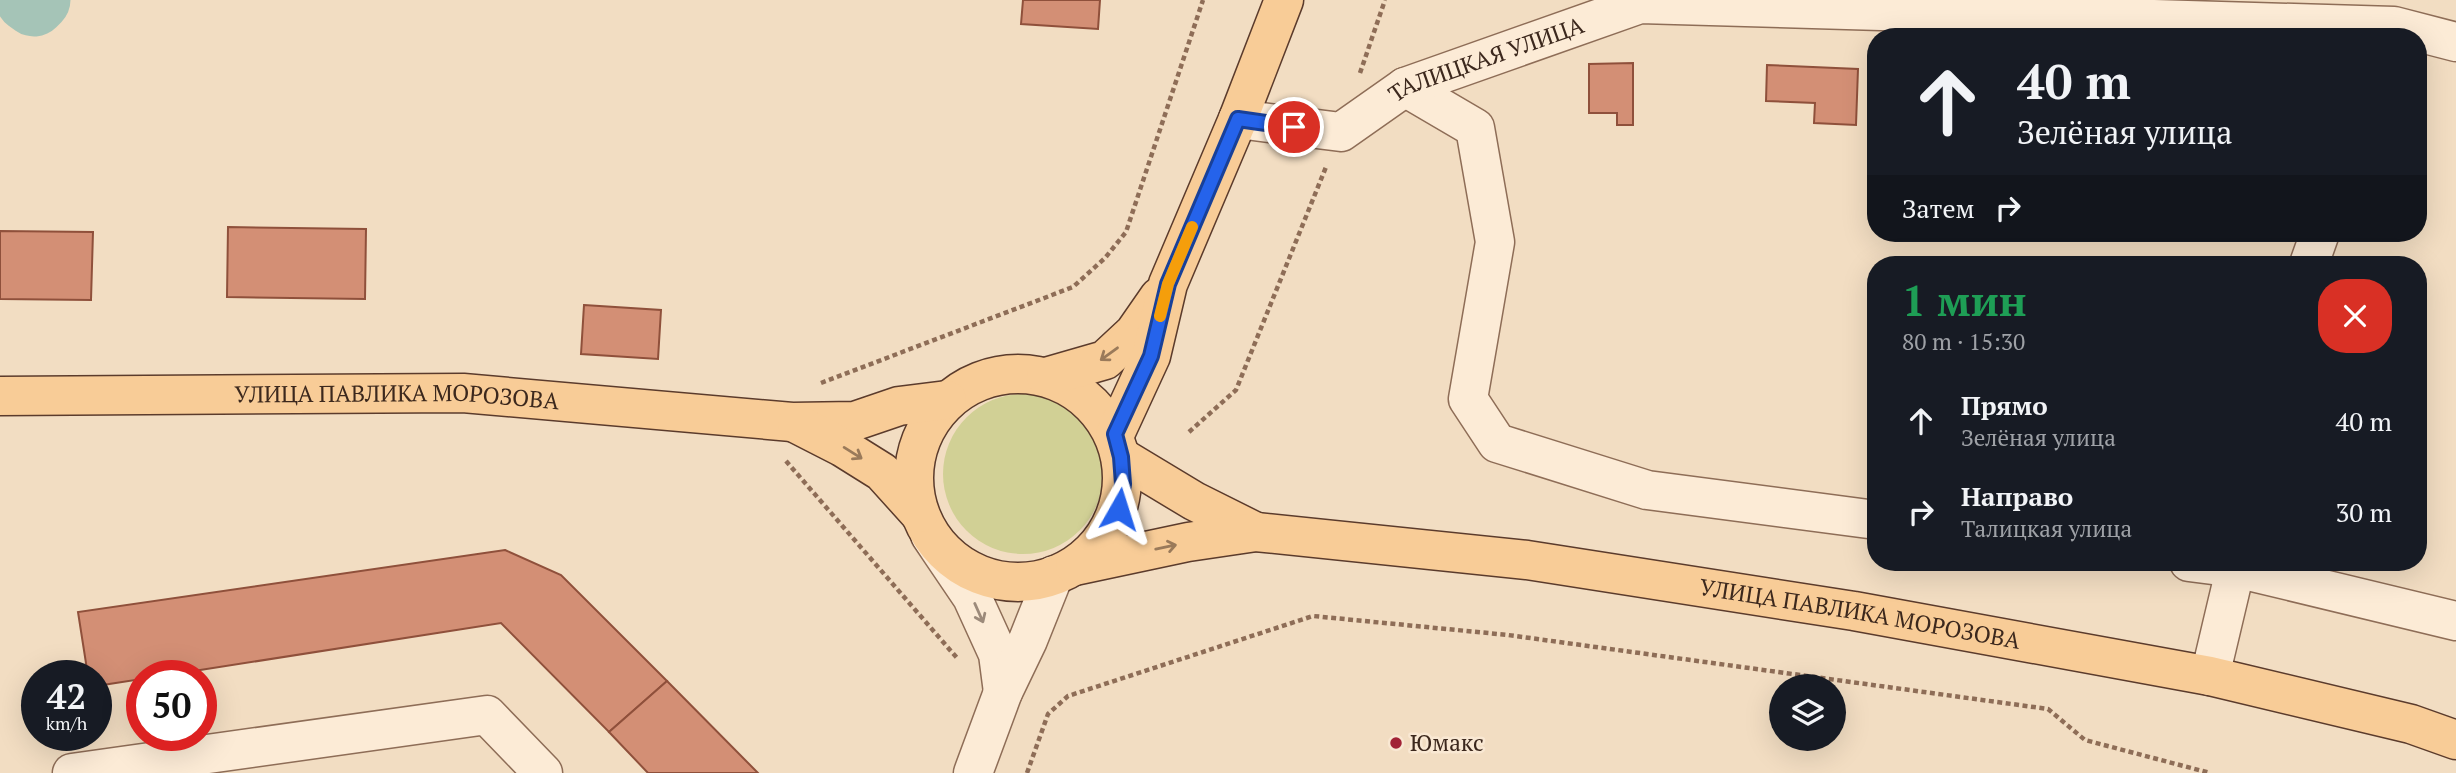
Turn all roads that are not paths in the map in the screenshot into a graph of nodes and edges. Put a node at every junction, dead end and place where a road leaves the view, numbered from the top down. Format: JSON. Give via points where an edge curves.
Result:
{"nodes":[{"id":1,"x":1283,"y":0,"type":"edge"},
{"id":2,"x":2395,"y":21,"type":"edge"},
{"id":3,"x":2415,"y":28,"type":"edge"},
{"id":4,"x":2427,"y":32,"type":"edge"},
{"id":5,"x":2456,"y":42,"type":"edge"},
{"id":6,"x":1405,"y":87,"type":"junction"},
{"id":7,"x":1238,"y":119,"type":"junction"},
{"id":8,"x":1168,"y":284,"type":"junction"},
{"id":9,"x":1046,"y":377,"type":"junction"},
{"id":10,"x":0,"y":396,"type":"edge"},
{"id":11,"x":947,"y":400,"type":"junction"},
{"id":12,"x":788,"y":440,"type":"junction"},
{"id":13,"x":1118,"y":446,"type":"junction"},
{"id":14,"x":1867,"y":519,"type":"edge"},
{"id":15,"x":924,"y":524,"type":"junction"},
{"id":16,"x":1256,"y":532,"type":"junction"},
{"id":17,"x":1065,"y":571,"type":"junction"},
{"id":18,"x":2235,"y":571,"type":"edge"},
{"id":19,"x":2260,"y":571,"type":"edge"},
{"id":20,"x":2456,"y":621,"type":"edge"},
{"id":21,"x":2210,"y":676,"type":"junction"},
{"id":22,"x":1003,"y":692,"type":"junction"},
{"id":23,"x":2456,"y":740,"type":"edge"},
{"id":24,"x":72,"y":773,"type":"edge"},
{"id":25,"x":543,"y":773,"type":"edge"},
{"id":26,"x":973,"y":773,"type":"edge"}],
"edges":[{"from":1,"to":7,"type":"main road"},
{"from":2,"to":3,"type":"street","name":"ТАЛИЦКАЯ УЛИЦА"},
{"from":2,"to":6,"type":"street","name":"ТАЛИЦКАЯ УЛИЦА","via":[[1640,4]]},
{"from":4,"to":5,"type":"street","name":"ТАЛИЦКАЯ УЛИЦА"},
{"from":6,"to":7,"type":"street","name":"ТАЛИЦКАЯ УЛИЦА","via":[[1341,132]]},
{"from":6,"to":14,"type":"street","via":[[1475,128],[1495,242],[1468,399],[1497,443],[1647,490]]},
{"from":7,"to":8,"type":"main road"},
{"from":8,"to":9,"type":"main road","one_way":true,"via":[[1134,333],[1105,360]]},
{"from":8,"to":13,"type":"main road","via":[[1151,356]]},
{"from":9,"to":11,"type":"main road","via":[[1022,373],[992,376]]},
{"from":9,"to":13,"type":"main road","via":[[1084,396]]},
{"from":10,"to":12,"type":"main road","name":"УЛИЦА ПАВЛИКА МОРОЗОВА","via":[[463,393]]},
{"from":11,"to":12,"type":"main road","name":"УЛИЦА ПАВЛИКА МОРОЗОВА","via":[[899,406]]},
{"from":11,"to":15,"type":"main road","via":[[918,447],[913,480]]},
{"from":12,"to":15,"type":"main road","one_way":true,"via":[[842,447],[882,472]]},
{"from":13,"to":16,"type":"main road","via":[[1194,501]]},
{"from":13,"to":17,"type":"main road","via":[[1123,484],[1119,509],[1096,548]]},
{"from":15,"to":17,"type":"main road","via":[[936,544],[961,566],[992,580],[1026,583]]},
{"from":15,"to":22,"type":"street","one_way":true,"via":[[972,597],[998,654]]},
{"from":17,"to":16,"type":"main road","one_way":true,"via":[[1188,542]]},
{"from":16,"to":21,"type":"main road","name":"УЛИЦА ПАВЛИКА МОРОЗОВА","via":[[1527,560],[1854,611]]},
{"from":17,"to":22,"type":"street"},
{"from":18,"to":21,"type":"street"},
{"from":19,"to":20,"type":"street"},
{"from":21,"to":23,"type":"main road","name":"УЛИЦА ПАВЛИКА МОРОЗОВА","via":[[2411,724]]},
{"from":22,"to":26,"type":"street"},
{"from":24,"to":25,"type":"street","via":[[486,715]]}]}
